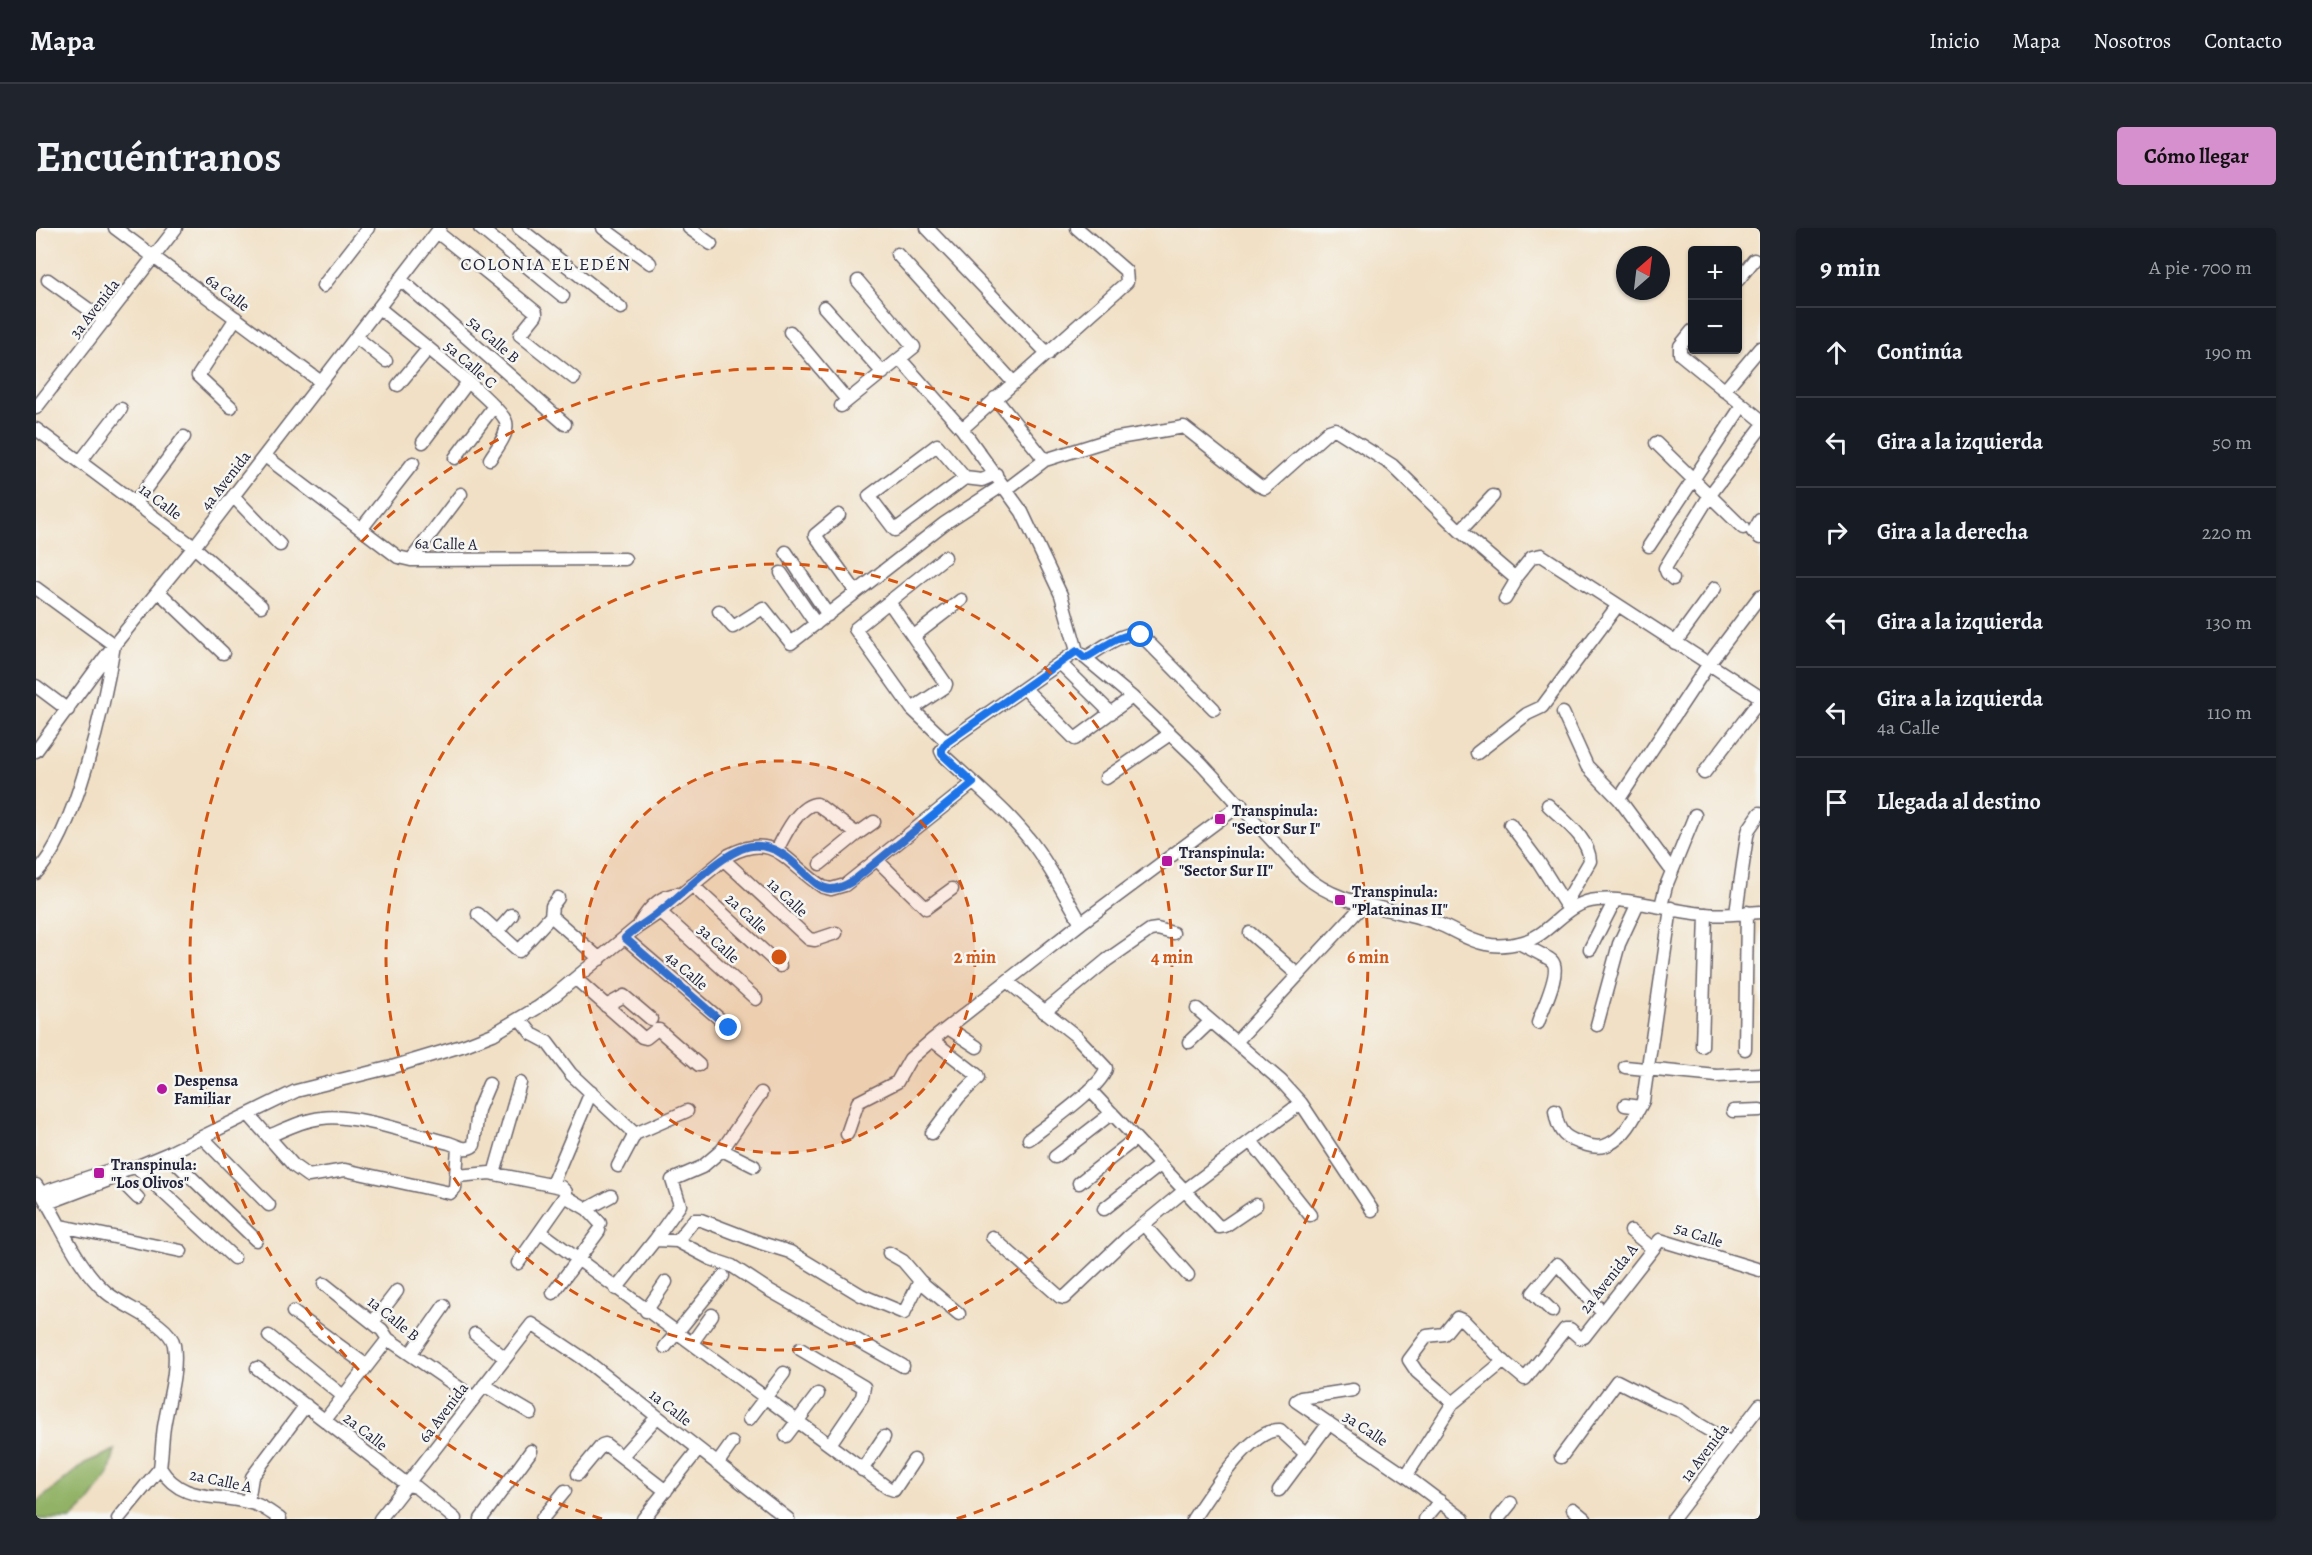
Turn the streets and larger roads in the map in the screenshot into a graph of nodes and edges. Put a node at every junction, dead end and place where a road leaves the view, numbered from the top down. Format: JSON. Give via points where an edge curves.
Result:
{"nodes":[{"id":1,"x":115,"y":228,"type":"edge"},
{"id":2,"x":176,"y":228,"type":"edge"},
{"id":3,"x":368,"y":228,"type":"edge"},
{"id":4,"x":480,"y":228,"type":"edge"},
{"id":5,"x":519,"y":228,"type":"edge"},
{"id":6,"x":603,"y":228,"type":"edge"},
{"id":7,"x":689,"y":228,"type":"edge"},
{"id":8,"x":927,"y":228,"type":"edge"},
{"id":9,"x":1077,"y":228,"type":"edge"},
{"id":10,"x":438,"y":230,"type":"edge"},
{"id":11,"x":711,"y":244,"type":"dead end"},
{"id":12,"x":897,"y":254,"type":"dead end"},
{"id":13,"x":155,"y":257,"type":"junction"},
{"id":14,"x":1754,"y":260,"type":"dead end"},
{"id":15,"x":650,"y":263,"type":"dead end"},
{"id":16,"x":1742,"y":274,"type":"edge"},
{"id":17,"x":400,"y":279,"type":"junction"},
{"id":18,"x":48,"y":280,"type":"dead end"},
{"id":19,"x":858,"y":281,"type":"dead end"},
{"id":20,"x":323,"y":286,"type":"dead end"},
{"id":21,"x":563,"y":296,"type":"dead end"},
{"id":22,"x":824,"y":307,"type":"dead end"},
{"id":23,"x":379,"y":308,"type":"junction"},
{"id":24,"x":621,"y":308,"type":"dead end"},
{"id":25,"x":236,"y":318,"type":"junction"},
{"id":26,"x":105,"y":321,"type":"junction"},
{"id":27,"x":790,"y":332,"type":"dead end"},
{"id":28,"x":1688,"y":336,"type":"edge"},
{"id":29,"x":356,"y":338,"type":"junction"},
{"id":30,"x":1760,"y":348,"type":"edge"},
{"id":31,"x":428,"y":349,"type":"junction"},
{"id":32,"x":1048,"y":354,"type":"junction"},
{"id":33,"x":900,"y":359,"type":"junction"},
{"id":34,"x":386,"y":361,"type":"dead end"},
{"id":35,"x":883,"y":373,"type":"junction"},
{"id":36,"x":574,"y":378,"type":"dead end"},
{"id":37,"x":321,"y":382,"type":"junction"},
{"id":38,"x":468,"y":382,"type":"junction"},
{"id":39,"x":1014,"y":383,"type":"junction"},
{"id":40,"x":398,"y":385,"type":"dead end"},
{"id":41,"x":1724,"y":391,"type":"junction"},
{"id":42,"x":995,"y":398,"type":"junction"},
{"id":43,"x":494,"y":406,"type":"junction"},
{"id":44,"x":1742,"y":406,"type":"junction"},
{"id":45,"x":231,"y":407,"type":"dead end"},
{"id":46,"x":36,"y":408,"type":"edge"},
{"id":47,"x":121,"y":409,"type":"dead end"},
{"id":48,"x":1759,"y":416,"type":"edge"},
{"id":49,"x":565,"y":424,"type":"dead end"},
{"id":50,"x":36,"y":429,"type":"edge"},
{"id":51,"x":962,"y":429,"type":"junction"},
{"id":52,"x":1760,"y":429,"type":"edge"},
{"id":53,"x":184,"y":437,"type":"dead end"},
{"id":54,"x":423,"y":442,"type":"dead end"},
{"id":55,"x":1656,"y":443,"type":"dead end"},
{"id":56,"x":264,"y":456,"type":"junction"},
{"id":57,"x":455,"y":458,"type":"dead end"},
{"id":58,"x":490,"y":459,"type":"dead end"},
{"id":59,"x":1045,"y":460,"type":"junction"},
{"id":60,"x":80,"y":462,"type":"junction"},
{"id":61,"x":413,"y":464,"type":"dead end"},
{"id":62,"x":996,"y":474,"type":"junction"},
{"id":63,"x":965,"y":478,"type":"junction"},
{"id":64,"x":1693,"y":479,"type":"junction"},
{"id":65,"x":1005,"y":487,"type":"junction"},
{"id":66,"x":461,"y":494,"type":"dead end"},
{"id":67,"x":1710,"y":495,"type":"junction"},
{"id":68,"x":233,"y":496,"type":"junction"},
{"id":69,"x":1493,"y":496,"type":"dead end"},
{"id":70,"x":135,"y":503,"type":"junction"},
{"id":71,"x":839,"y":515,"type":"dead end"},
{"id":72,"x":1760,"y":520,"type":"edge"},
{"id":73,"x":362,"y":528,"type":"junction"},
{"id":74,"x":1743,"y":528,"type":"dead end"},
{"id":75,"x":1460,"y":531,"type":"junction"},
{"id":76,"x":1760,"y":538,"type":"edge"},
{"id":77,"x":280,"y":545,"type":"dead end"},
{"id":78,"x":1649,"y":546,"type":"dead end"},
{"id":79,"x":194,"y":547,"type":"junction"},
{"id":80,"x":786,"y":552,"type":"dead end"},
{"id":81,"x":945,"y":557,"type":"dead end"},
{"id":82,"x":625,"y":559,"type":"dead end"},
{"id":83,"x":411,"y":560,"type":"junction"},
{"id":84,"x":781,"y":573,"type":"dead end"},
{"id":85,"x":1515,"y":578,"type":"junction"},
{"id":86,"x":1673,"y":579,"type":"dead end"},
{"id":87,"x":36,"y":588,"type":"edge"},
{"id":88,"x":1715,"y":588,"type":"dead end"},
{"id":89,"x":158,"y":591,"type":"junction"},
{"id":90,"x":856,"y":592,"type":"junction"},
{"id":91,"x":1760,"y":596,"type":"edge"},
{"id":92,"x":1505,"y":599,"type":"dead end"},
{"id":93,"x":961,"y":600,"type":"dead end"},
{"id":94,"x":889,"y":602,"type":"junction"},
{"id":95,"x":1618,"y":605,"type":"junction"},
{"id":96,"x":261,"y":606,"type":"dead end"},
{"id":97,"x":719,"y":611,"type":"dead end"},
{"id":98,"x":828,"y":615,"type":"junction"},
{"id":99,"x":816,"y":624,"type":"junction"},
{"id":100,"x":914,"y":636,"type":"junction"},
{"id":101,"x":1675,"y":643,"type":"junction"},
{"id":102,"x":114,"y":645,"type":"junction"},
{"id":103,"x":223,"y":653,"type":"dead end"},
{"id":104,"x":1081,"y":655,"type":"junction"},
{"id":105,"x":1061,"y":664,"type":"junction"},
{"id":106,"x":1708,"y":665,"type":"junction"},
{"id":107,"x":36,"y":686,"type":"edge"},
{"id":108,"x":1024,"y":688,"type":"junction"},
{"id":109,"x":1759,"y":696,"type":"edge"},
{"id":110,"x":1132,"y":697,"type":"junction"},
{"id":111,"x":912,"y":709,"type":"junction"},
{"id":112,"x":1214,"y":709,"type":"dead end"},
{"id":113,"x":68,"y":710,"type":"junction"},
{"id":114,"x":1563,"y":713,"type":"dead end"},
{"id":115,"x":1112,"y":714,"type":"junction"},
{"id":116,"x":1170,"y":734,"type":"junction"},
{"id":117,"x":947,"y":742,"type":"junction"},
{"id":118,"x":36,"y":751,"type":"edge"},
{"id":119,"x":1477,"y":753,"type":"dead end"},
{"id":120,"x":1704,"y":773,"type":"dead end"},
{"id":121,"x":1106,"y":778,"type":"dead end"},
{"id":122,"x":973,"y":783,"type":"junction"},
{"id":123,"x":1619,"y":799,"type":"junction"},
{"id":124,"x":1241,"y":804,"type":"junction"},
{"id":125,"x":1548,"y":805,"type":"dead end"},
{"id":126,"x":1760,"y":813,"type":"edge"},
{"id":127,"x":1695,"y":815,"type":"dead end"},
{"id":128,"x":874,"y":822,"type":"dead end"},
{"id":129,"x":1510,"y":824,"type":"dead end"},
{"id":130,"x":857,"y":834,"type":"junction"},
{"id":131,"x":777,"y":850,"type":"junction"},
{"id":132,"x":724,"y":860,"type":"junction"},
{"id":133,"x":878,"y":861,"type":"junction"},
{"id":134,"x":820,"y":864,"type":"dead end"},
{"id":135,"x":1672,"y":871,"type":"junction"},
{"id":136,"x":36,"y":873,"type":"edge"},
{"id":137,"x":692,"y":885,"type":"junction"},
{"id":138,"x":952,"y":889,"type":"dead end"},
{"id":139,"x":679,"y":894,"type":"junction"},
{"id":140,"x":558,"y":898,"type":"dead end"},
{"id":141,"x":1615,"y":900,"type":"junction"},
{"id":142,"x":1638,"y":903,"type":"junction"},
{"id":143,"x":1364,"y":904,"type":"junction"},
{"id":144,"x":1568,"y":906,"type":"junction"},
{"id":145,"x":1666,"y":907,"type":"junction"},
{"id":146,"x":660,"y":912,"type":"junction"},
{"id":147,"x":1748,"y":912,"type":"edge"},
{"id":148,"x":478,"y":914,"type":"dead end"},
{"id":149,"x":512,"y":915,"type":"dead end"},
{"id":150,"x":1706,"y":915,"type":"junction"},
{"id":151,"x":551,"y":916,"type":"junction"},
{"id":152,"x":1081,"y":923,"type":"junction"},
{"id":153,"x":638,"y":926,"type":"junction"},
{"id":154,"x":496,"y":932,"type":"junction"},
{"id":155,"x":836,"y":933,"type":"dead end"},
{"id":156,"x":1173,"y":933,"type":"dead end"},
{"id":157,"x":1250,"y":933,"type":"dead end"},
{"id":158,"x":625,"y":938,"type":"junction"},
{"id":159,"x":1519,"y":943,"type":"junction"},
{"id":160,"x":1590,"y":949,"type":"dead end"},
{"id":161,"x":600,"y":959,"type":"junction"},
{"id":162,"x":780,"y":966,"type":"dead end"},
{"id":163,"x":1298,"y":975,"type":"junction"},
{"id":164,"x":576,"y":979,"type":"junction"},
{"id":165,"x":1008,"y":982,"type":"junction"},
{"id":166,"x":756,"y":999,"type":"dead end"},
{"id":167,"x":606,"y":1006,"type":"junction"},
{"id":168,"x":1197,"y":1009,"type":"dead end"},
{"id":169,"x":1044,"y":1012,"type":"junction"},
{"id":170,"x":520,"y":1019,"type":"junction"},
{"id":171,"x":651,"y":1019,"type":"dead end"},
{"id":172,"x":1211,"y":1021,"type":"junction"},
{"id":173,"x":1538,"y":1023,"type":"dead end"},
{"id":174,"x":1597,"y":1025,"type":"dead end"},
{"id":175,"x":729,"y":1028,"type":"dead end"},
{"id":176,"x":948,"y":1028,"type":"junction"},
{"id":177,"x":932,"y":1040,"type":"junction"},
{"id":178,"x":1189,"y":1042,"type":"dead end"},
{"id":179,"x":1236,"y":1042,"type":"junction"},
{"id":180,"x":1702,"y":1046,"type":"dead end"},
{"id":181,"x":977,"y":1047,"type":"dead end"},
{"id":182,"x":1745,"y":1049,"type":"dead end"},
{"id":183,"x":699,"y":1065,"type":"dead end"},
{"id":184,"x":1625,"y":1067,"type":"dead end"},
{"id":185,"x":1647,"y":1069,"type":"junction"},
{"id":186,"x":1760,"y":1074,"type":"edge"},
{"id":187,"x":520,"y":1083,"type":"dead end"},
{"id":188,"x":489,"y":1084,"type":"dead end"},
{"id":189,"x":1090,"y":1090,"type":"junction"},
{"id":190,"x":591,"y":1092,"type":"junction"},
{"id":191,"x":761,"y":1093,"type":"dead end"},
{"id":192,"x":1300,"y":1103,"type":"junction"},
{"id":193,"x":1625,"y":1105,"type":"dead end"},
{"id":194,"x":1640,"y":1107,"type":"junction"},
{"id":195,"x":1760,"y":1110,"type":"edge"},
{"id":196,"x":687,"y":1111,"type":"dead end"},
{"id":197,"x":1555,"y":1111,"type":"dead end"},
{"id":198,"x":1733,"y":1111,"type":"dead end"},
{"id":199,"x":1112,"y":1113,"type":"junction"},
{"id":200,"x":249,"y":1115,"type":"junction"},
{"id":201,"x":932,"y":1132,"type":"dead end"},
{"id":202,"x":635,"y":1134,"type":"junction"},
{"id":203,"x":847,"y":1134,"type":"dead end"},
{"id":204,"x":269,"y":1136,"type":"junction"},
{"id":205,"x":202,"y":1137,"type":"junction"},
{"id":206,"x":1029,"y":1139,"type":"dead end"},
{"id":207,"x":1136,"y":1139,"type":"junction"},
{"id":208,"x":1251,"y":1141,"type":"junction"},
{"id":209,"x":458,"y":1148,"type":"junction"},
{"id":210,"x":722,"y":1150,"type":"junction"},
{"id":211,"x":166,"y":1154,"type":"junction"},
{"id":212,"x":1055,"y":1157,"type":"dead end"},
{"id":213,"x":1160,"y":1165,"type":"junction"},
{"id":214,"x":618,"y":1166,"type":"dead end"},
{"id":215,"x":754,"y":1166,"type":"dead end"},
{"id":216,"x":126,"y":1171,"type":"junction"},
{"id":217,"x":494,"y":1174,"type":"junction"},
{"id":218,"x":457,"y":1176,"type":"junction"},
{"id":219,"x":1079,"y":1183,"type":"dead end"},
{"id":220,"x":552,"y":1184,"type":"junction"},
{"id":221,"x":1184,"y":1191,"type":"junction"},
{"id":222,"x":42,"y":1194,"type":"edge"},
{"id":223,"x":64,"y":1196,"type":"junction"},
{"id":224,"x":565,"y":1196,"type":"junction"},
{"id":225,"x":611,"y":1196,"type":"dead end"},
{"id":226,"x":138,"y":1198,"type":"dead end"},
{"id":227,"x":269,"y":1205,"type":"dead end"},
{"id":228,"x":1256,"y":1205,"type":"dead end"},
{"id":229,"x":587,"y":1209,"type":"junction"},
{"id":230,"x":1104,"y":1209,"type":"dead end"},
{"id":231,"x":1372,"y":1210,"type":"dead end"},
{"id":232,"x":1310,"y":1215,"type":"dead end"},
{"id":233,"x":59,"y":1221,"type":"junction"},
{"id":234,"x":1144,"y":1225,"type":"junction"},
{"id":235,"x":1631,"y":1231,"type":"dead end"},
{"id":236,"x":541,"y":1232,"type":"junction"},
{"id":237,"x":992,"y":1237,"type":"dead end"},
{"id":238,"x":256,"y":1240,"type":"dead end"},
{"id":239,"x":655,"y":1240,"type":"junction"},
{"id":240,"x":677,"y":1241,"type":"junction"},
{"id":241,"x":1657,"y":1244,"type":"junction"},
{"id":242,"x":181,"y":1251,"type":"dead end"},
{"id":243,"x":889,"y":1253,"type":"dead end"},
{"id":244,"x":234,"y":1258,"type":"dead end"},
{"id":245,"x":578,"y":1260,"type":"junction"},
{"id":246,"x":518,"y":1263,"type":"dead end"},
{"id":247,"x":1758,"y":1266,"type":"edge"},
{"id":248,"x":1188,"y":1275,"type":"dead end"},
{"id":249,"x":723,"y":1276,"type":"dead end"},
{"id":250,"x":920,"y":1281,"type":"junction"},
{"id":251,"x":666,"y":1282,"type":"dead end"},
{"id":252,"x":324,"y":1284,"type":"dead end"},
{"id":253,"x":616,"y":1289,"type":"junction"},
{"id":254,"x":398,"y":1291,"type":"dead end"},
{"id":255,"x":553,"y":1293,"type":"dead end"},
{"id":256,"x":444,"y":1306,"type":"dead end"},
{"id":257,"x":646,"y":1311,"type":"junction"},
{"id":258,"x":1552,"y":1311,"type":"dead end"},
{"id":259,"x":293,"y":1312,"type":"dead end"},
{"id":260,"x":1602,"y":1312,"type":"junction"},
{"id":261,"x":958,"y":1314,"type":"dead end"},
{"id":262,"x":712,"y":1315,"type":"dead end"},
{"id":263,"x":373,"y":1322,"type":"junction"},
{"id":264,"x":532,"y":1324,"type":"joint"},
{"id":265,"x":677,"y":1333,"type":"junction"},
{"id":266,"x":475,"y":1334,"type":"dead end"},
{"id":267,"x":269,"y":1336,"type":"dead end"},
{"id":268,"x":388,"y":1339,"type":"junction"},
{"id":269,"x":692,"y":1343,"type":"junction"},
{"id":270,"x":665,"y":1347,"type":"dead end"},
{"id":271,"x":800,"y":1349,"type":"dead end"},
{"id":272,"x":411,"y":1353,"type":"junction"},
{"id":273,"x":504,"y":1358,"type":"junction"},
{"id":274,"x":1504,"y":1361,"type":"junction"},
{"id":275,"x":366,"y":1365,"type":"junction"},
{"id":276,"x":903,"y":1366,"type":"dead end"},
{"id":277,"x":257,"y":1368,"type":"dead end"},
{"id":278,"x":784,"y":1373,"type":"dead end"},
{"id":279,"x":484,"y":1385,"type":"junction"},
{"id":280,"x":1353,"y":1390,"type":"dead end"},
{"id":281,"x":818,"y":1394,"type":"dead end"},
{"id":282,"x":343,"y":1396,"type":"junction"},
{"id":283,"x":766,"y":1397,"type":"junction"},
{"id":284,"x":474,"y":1398,"type":"junction"},
{"id":285,"x":1453,"y":1403,"type":"junction"},
{"id":286,"x":1760,"y":1405,"type":"edge"},
{"id":287,"x":306,"y":1406,"type":"junction"},
{"id":288,"x":531,"y":1413,"type":"dead end"},
{"id":289,"x":657,"y":1417,"type":"junction"},
{"id":290,"x":749,"y":1419,"type":"dead end"},
{"id":291,"x":325,"y":1420,"type":"junction"},
{"id":292,"x":798,"y":1420,"type":"junction"},
{"id":293,"x":1329,"y":1424,"type":"junction"},
{"id":294,"x":786,"y":1436,"type":"dead end"},
{"id":295,"x":884,"y":1437,"type":"dead end"},
{"id":296,"x":732,"y":1443,"type":"dead end"},
{"id":297,"x":830,"y":1444,"type":"junction"},
{"id":298,"x":1729,"y":1445,"type":"junction"},
{"id":299,"x":699,"y":1450,"type":"junction"},
{"id":300,"x":531,"y":1451,"type":"dead end"},
{"id":301,"x":1306,"y":1454,"type":"junction"},
{"id":302,"x":622,"y":1456,"type":"junction"},
{"id":303,"x":1561,"y":1457,"type":"dead end"},
{"id":304,"x":914,"y":1460,"type":"dead end"},
{"id":305,"x":717,"y":1464,"type":"junction"},
{"id":306,"x":160,"y":1468,"type":"junction"},
{"id":307,"x":862,"y":1470,"type":"junction"},
{"id":308,"x":578,"y":1474,"type":"dead end"},
{"id":309,"x":1407,"y":1476,"type":"junction"},
{"id":310,"x":408,"y":1485,"type":"junction"},
{"id":311,"x":1279,"y":1490,"type":"dead end"},
{"id":312,"x":565,"y":1491,"type":"dead end"},
{"id":313,"x":666,"y":1491,"type":"junction"},
{"id":314,"x":1440,"y":1500,"type":"junction"},
{"id":315,"x":248,"y":1502,"type":"junction"},
{"id":316,"x":1511,"y":1503,"type":"dead end"},
{"id":317,"x":1573,"y":1509,"type":"dead end"},
{"id":318,"x":782,"y":1517,"type":"edge"},
{"id":319,"x":118,"y":1519,"type":"edge"},
{"id":320,"x":280,"y":1519,"type":"edge"},
{"id":321,"x":380,"y":1519,"type":"edge"},
{"id":322,"x":455,"y":1519,"type":"edge"},
{"id":323,"x":481,"y":1519,"type":"edge"},
{"id":324,"x":542,"y":1519,"type":"edge"},
{"id":325,"x":643,"y":1519,"type":"edge"},
{"id":326,"x":1192,"y":1519,"type":"edge"},
{"id":327,"x":1425,"y":1519,"type":"edge"},
{"id":328,"x":1463,"y":1519,"type":"edge"},
{"id":329,"x":1498,"y":1519,"type":"edge"},
{"id":330,"x":1585,"y":1519,"type":"edge"},
{"id":331,"x":1674,"y":1519,"type":"edge"}],
"edges":[{"from":1,"to":13,"type":"street","name":"6a Calle"},
{"from":2,"to":13,"type":"street","name":"3a Avenida"},
{"from":3,"to":20,"type":"street"},
{"from":4,"to":21,"type":"street"},
{"from":5,"to":24,"type":"street"},
{"from":6,"to":15,"type":"street"},
{"from":7,"to":11,"type":"street"},
{"from":8,"to":32,"type":"street"},
{"from":9,"to":32,"type":"street","via":[[1126,271],[1128,278]]},
{"from":10,"to":17,"type":"street","name":"4a Avenida"},
{"from":10,"to":36,"type":"street","via":[[536,312],[520,336]]},
{"from":12,"to":39,"type":"street"},
{"from":13,"to":25,"type":"street","name":"6a Calle"},
{"from":13,"to":26,"type":"street","name":"3a Avenida"},
{"from":14,"to":16,"type":"street"},
{"from":17,"to":23,"type":"street","name":"4a Avenida"},
{"from":17,"to":49,"type":"street","name":"5a Calle B"},
{"from":18,"to":26,"type":"street"},
{"from":19,"to":33,"type":"street","via":[[914,347]]},
{"from":22,"to":35,"type":"street"},
{"from":23,"to":29,"type":"street","name":"4a Avenida"},
{"from":23,"to":31,"type":"street","name":"5a Calle C"},
{"from":25,"to":37,"type":"street","name":"6a Calle"},
{"from":25,"to":45,"type":"street","via":[[198,376]]},
{"from":26,"to":46,"type":"street","name":"3a Avenida"},
{"from":27,"to":35,"type":"street","via":[[844,403]]},
{"from":28,"to":41,"type":"street","via":[[1680,346],[1680,354]]},
{"from":29,"to":34,"type":"street"},
{"from":29,"to":37,"type":"street","name":"4a Avenida"},
{"from":30,"to":41,"type":"street"},
{"from":31,"to":38,"type":"street","name":"5a Calle C"},
{"from":31,"to":40,"type":"street"},
{"from":32,"to":39,"type":"street"},
{"from":33,"to":35,"type":"street"},
{"from":33,"to":51,"type":"street"},
{"from":37,"to":56,"type":"street","name":"4a Avenida"},
{"from":38,"to":43,"type":"street","name":"5a Calle C"},
{"from":38,"to":54,"type":"street"},
{"from":39,"to":42,"type":"street"},
{"from":41,"to":44,"type":"street"},
{"from":42,"to":51,"type":"street"},
{"from":42,"to":59,"type":"street"},
{"from":43,"to":57,"type":"street"},
{"from":43,"to":58,"type":"street","name":"5a Calle C","via":[[506,419],[507,429]]},
{"from":44,"to":48,"type":"street"},
{"from":44,"to":64,"type":"street"},
{"from":47,"to":60,"type":"street"},
{"from":50,"to":60,"type":"street","name":"1a Calle"},
{"from":51,"to":62,"type":"street"},
{"from":52,"to":67,"type":"street"},
{"from":53,"to":70,"type":"street"},
{"from":55,"to":64,"type":"street"},
{"from":56,"to":68,"type":"street","name":"4a Avenida"},
{"from":56,"to":73,"type":"street","name":"6a Calle A"},
{"from":59,"to":65,"type":"street"},
{"from":59,"to":75,"type":"street","via":[[1112,439],[1184,426],[1265,488],[1335,429],[1392,465]]},
{"from":60,"to":70,"type":"street","name":"1a Calle"},
{"from":61,"to":73,"type":"street"},
{"from":62,"to":63,"type":"street","via":[[982,480]]},
{"from":62,"to":65,"type":"street"},
{"from":63,"to":63,"type":"street","via":[[896,530],[869,496],[937,445]]},
{"from":64,"to":67,"type":"street"},
{"from":64,"to":78,"type":"street"},
{"from":65,"to":90,"type":"street","via":[[945,523]]},
{"from":65,"to":104,"type":"street","via":[[1062,595]]},
{"from":66,"to":83,"type":"street"},
{"from":67,"to":74,"type":"street"},
{"from":67,"to":86,"type":"street","via":[[1665,568]]},
{"from":68,"to":77,"type":"street"},
{"from":68,"to":79,"type":"street","name":"4a Avenida"},
{"from":69,"to":75,"type":"street"},
{"from":70,"to":79,"type":"street","name":"1a Calle"},
{"from":71,"to":90,"type":"street","via":[[815,535]]},
{"from":72,"to":76,"type":"street","via":[[1753,532]]},
{"from":73,"to":83,"type":"street","name":"6a Calle A","via":[[398,557]]},
{"from":75,"to":85,"type":"street"},
{"from":79,"to":89,"type":"street","name":"4a Avenida"},
{"from":79,"to":96,"type":"street","name":"1a Calle"},
{"from":80,"to":98,"type":"street"},
{"from":81,"to":94,"type":"street"},
{"from":82,"to":83,"type":"street","name":"6a Calle A"},
{"from":84,"to":99,"type":"street"},
{"from":85,"to":92,"type":"street"},
{"from":85,"to":95,"type":"street","via":[[1532,556],[1541,555]]},
{"from":87,"to":102,"type":"street"},
{"from":88,"to":101,"type":"street"},
{"from":89,"to":102,"type":"street","name":"4a Avenida"},
{"from":89,"to":103,"type":"street"},
{"from":90,"to":98,"type":"street"},
{"from":91,"to":106,"type":"street"},
{"from":93,"to":100,"type":"street"},
{"from":94,"to":100,"type":"street"},
{"from":94,"to":111,"type":"street","via":[[855,630]]},
{"from":95,"to":101,"type":"street"},
{"from":95,"to":119,"type":"street","via":[[1542,707]]},
{"from":97,"to":99,"type":"street","via":[[733,627],[764,608],[791,643]]},
{"from":98,"to":99,"type":"street"},
{"from":100,"to":111,"type":"street","via":[[946,685]]},
{"from":101,"to":106,"type":"street"},
{"from":102,"to":113,"type":"street","name":"4a Avenida"},
{"from":102,"to":136,"type":"street","via":[[103,703],[79,787],[57,843]]},
{"from":104,"to":105,"type":"street"},
{"from":104,"to":110,"type":"street"},
{"from":104,"to":112,"type":"street","via":[[1125,635],[1141,635]]},
{"from":105,"to":108,"type":"street"},
{"from":105,"to":115,"type":"street"},
{"from":106,"to":109,"type":"street"},
{"from":106,"to":123,"type":"street"},
{"from":107,"to":113,"type":"street"},
{"from":108,"to":115,"type":"street","via":[[1074,739]]},
{"from":108,"to":117,"type":"street"},
{"from":109,"to":120,"type":"street"},
{"from":110,"to":115,"type":"street"},
{"from":110,"to":116,"type":"street"},
{"from":111,"to":117,"type":"street"},
{"from":113,"to":118,"type":"street","name":"4a Avenida"},
{"from":114,"to":123,"type":"street","via":[[1587,766]]},
{"from":116,"to":121,"type":"street"},
{"from":116,"to":124,"type":"street"},
{"from":117,"to":122,"type":"street","via":[[942,754]]},
{"from":122,"to":133,"type":"street"},
{"from":122,"to":152,"type":"street","via":[[1038,851]]},
{"from":123,"to":135,"type":"street"},
{"from":124,"to":143,"type":"street","via":[[1311,881]]},
{"from":124,"to":152,"type":"street"},
{"from":125,"to":144,"type":"street","via":[[1581,838],[1591,859]]},
{"from":126,"to":147,"type":"street","via":[[1747,836]]},
{"from":127,"to":135,"type":"street"},
{"from":128,"to":130,"type":"street"},
{"from":129,"to":144,"type":"street"},
{"from":130,"to":131,"type":"street","via":[[813,804],[790,825]]},
{"from":130,"to":134,"type":"street"},
{"from":131,"to":132,"type":"street","via":[[750,846]]},
{"from":131,"to":133,"type":"street","via":[[818,884],[831,889],[853,881]]},
{"from":132,"to":137,"type":"street"},
{"from":132,"to":155,"type":"street","name":"1a Calle","via":[[809,939]]},
{"from":133,"to":138,"type":"street","via":[[926,908]]},
{"from":135,"to":145,"type":"street","via":[[1666,886]]},
{"from":137,"to":139,"type":"street"},
{"from":137,"to":162,"type":"street","name":"2a Calle"},
{"from":139,"to":146,"type":"street"},
{"from":139,"to":153,"type":"street","via":[[653,906]]},
{"from":140,"to":151,"type":"street"},
{"from":141,"to":142,"type":"street"},
{"from":141,"to":144,"type":"street"},
{"from":141,"to":160,"type":"street"},
{"from":142,"to":145,"type":"street"},
{"from":142,"to":174,"type":"street","via":[[1619,944]]},
{"from":143,"to":159,"type":"street","via":[[1438,923],[1483,944]]},
{"from":143,"to":163,"type":"street"},
{"from":144,"to":159,"type":"street","via":[[1531,939]]},
{"from":145,"to":150,"type":"street"},
{"from":145,"to":185,"type":"street"},
{"from":146,"to":153,"type":"street"},
{"from":146,"to":166,"type":"street","name":"3a Calle"},
{"from":147,"to":150,"type":"street"},
{"from":147,"to":182,"type":"street"},
{"from":148,"to":154,"type":"street"},
{"from":149,"to":154,"type":"street"},
{"from":150,"to":180,"type":"street"},
{"from":151,"to":154,"type":"street","via":[[519,951]]},
{"from":151,"to":161,"type":"street"},
{"from":152,"to":165,"type":"street"},
{"from":153,"to":158,"type":"street"},
{"from":156,"to":169,"type":"street","via":[[1150,930]]},
{"from":157,"to":163,"type":"street"},
{"from":158,"to":161,"type":"street"},
{"from":158,"to":175,"type":"street","name":"4a Calle"},
{"from":159,"to":173,"type":"street","via":[[1555,966]]},
{"from":161,"to":164,"type":"street"},
{"from":163,"to":179,"type":"street"},
{"from":164,"to":167,"type":"street"},
{"from":164,"to":170,"type":"street"},
{"from":165,"to":169,"type":"street"},
{"from":165,"to":176,"type":"street"},
{"from":167,"to":171,"type":"street","via":[[624,996]]},
{"from":167,"to":183,"type":"street","via":[[643,1038],[659,1030]]},
{"from":168,"to":172,"type":"street"},
{"from":169,"to":189,"type":"street","via":[[1076,1036],[1106,1068]]},
{"from":170,"to":190,"type":"street","via":[[532,1034],[547,1042],[563,1065]]},
{"from":170,"to":200,"type":"street","via":[[465,1045],[296,1091]]},
{"from":172,"to":178,"type":"street"},
{"from":172,"to":179,"type":"street"},
{"from":176,"to":177,"type":"street"},
{"from":176,"to":181,"type":"street"},
{"from":177,"to":201,"type":"street","via":[[978,1078]]},
{"from":177,"to":203,"type":"street","via":[[910,1059],[897,1082],[858,1102]]},
{"from":179,"to":192,"type":"street"},
{"from":184,"to":185,"type":"street"},
{"from":185,"to":186,"type":"street","via":[[1717,1077]]},
{"from":185,"to":194,"type":"street"},
{"from":187,"to":217,"type":"street"},
{"from":188,"to":209,"type":"street","via":[[478,1110],[474,1146]]},
{"from":189,"to":199,"type":"street"},
{"from":189,"to":206,"type":"street"},
{"from":190,"to":202,"type":"street"},
{"from":190,"to":220,"type":"street"},
{"from":191,"to":210,"type":"street"},
{"from":192,"to":208,"type":"street"},
{"from":192,"to":231,"type":"street"},
{"from":193,"to":194,"type":"street"},
{"from":194,"to":197,"type":"street","via":[[1625,1131],[1602,1147],[1580,1144],[1566,1136],[1557,1123]]},
{"from":195,"to":198,"type":"street"},
{"from":196,"to":202,"type":"street"},
{"from":199,"to":207,"type":"street"},
{"from":199,"to":212,"type":"street"},
{"from":200,"to":204,"type":"street"},
{"from":200,"to":205,"type":"street"},
{"from":202,"to":214,"type":"street"},
{"from":204,"to":209,"type":"street","via":[[306,1121],[332,1117],[439,1140]]},
{"from":204,"to":218,"type":"street","via":[[294,1166],[308,1176],[345,1170],[446,1193],[454,1190]]},
{"from":205,"to":211,"type":"street"},
{"from":205,"to":227,"type":"street"},
{"from":207,"to":213,"type":"street"},
{"from":207,"to":219,"type":"street"},
{"from":208,"to":221,"type":"street"},
{"from":208,"to":232,"type":"street"},
{"from":209,"to":218,"type":"street"},
{"from":210,"to":215,"type":"street"},
{"from":210,"to":239,"type":"street","via":[[699,1169],[672,1180],[680,1205]]},
{"from":211,"to":216,"type":"street"},
{"from":211,"to":238,"type":"street"},
{"from":213,"to":221,"type":"street"},
{"from":213,"to":230,"type":"street"},
{"from":216,"to":222,"type":"street","via":[[112,1169]]},
{"from":216,"to":223,"type":"street"},
{"from":216,"to":226,"type":"street"},
{"from":216,"to":244,"type":"street"},
{"from":217,"to":218,"type":"street"},
{"from":217,"to":220,"type":"street"},
{"from":220,"to":224,"type":"street","via":[[563,1188]]},
{"from":221,"to":228,"type":"street","via":[[1221,1228]]},
{"from":221,"to":234,"type":"street"},
{"from":222,"to":223,"type":"street"},
{"from":222,"to":233,"type":"street"},
{"from":223,"to":233,"type":"street","via":[[59,1201]]},
{"from":224,"to":229,"type":"street"},
{"from":224,"to":236,"type":"street"},
{"from":225,"to":229,"type":"street"},
{"from":229,"to":245,"type":"street","via":[[600,1227]]},
{"from":233,"to":242,"type":"street"},
{"from":233,"to":306,"type":"street","via":[[83,1264],[106,1292],[164,1328],[174,1343]]},
{"from":234,"to":237,"type":"street","via":[[1063,1298]]},
{"from":234,"to":248,"type":"street"},
{"from":235,"to":241,"type":"street"},
{"from":236,"to":245,"type":"street"},
{"from":236,"to":246,"type":"street"},
{"from":239,"to":240,"type":"street"},
{"from":239,"to":253,"type":"street"},
{"from":240,"to":250,"type":"street","via":[[692,1222],[701,1220],[790,1252],[857,1293],[904,1313]]},
{"from":240,"to":276,"type":"street","via":[[732,1266]]},
{"from":241,"to":247,"type":"street","name":"5a Calle"},
{"from":241,"to":260,"type":"street","name":"2a Avenida A"},
{"from":243,"to":250,"type":"street","via":[[900,1258]]},
{"from":245,"to":253,"type":"street"},
{"from":245,"to":255,"type":"street"},
{"from":249,"to":265,"type":"street"},
{"from":250,"to":261,"type":"street"},
{"from":251,"to":257,"type":"street"},
{"from":252,"to":263,"type":"street","name":"1a Calle B"},
{"from":253,"to":257,"type":"street"},
{"from":254,"to":263,"type":"street"},
{"from":256,"to":272,"type":"street"},
{"from":257,"to":265,"type":"street"},
{"from":258,"to":260,"type":"street","via":[[1533,1294],[1557,1264]]},
{"from":259,"to":275,"type":"street"},
{"from":260,"to":274,"type":"street","name":"2a Avenida A","via":[[1582,1338],[1565,1329],[1525,1379]]},
{"from":262,"to":269,"type":"street"},
{"from":263,"to":268,"type":"street","name":"1a Calle B"},
{"from":264,"to":273,"type":"street","name":"6a Avenida"},
{"from":264,"to":289,"type":"street","name":"1a Calle"},
{"from":265,"to":269,"type":"street"},
{"from":265,"to":270,"type":"street"},
{"from":266,"to":273,"type":"street"},
{"from":267,"to":282,"type":"street"},
{"from":268,"to":272,"type":"street","name":"1a Calle B"},
{"from":268,"to":275,"type":"street"},
{"from":269,"to":283,"type":"street"},
{"from":271,"to":297,"type":"street","via":[[864,1387]]},
{"from":272,"to":284,"type":"street","name":"1a Calle B"},
{"from":273,"to":279,"type":"street","name":"6a Avenida"},
{"from":274,"to":285,"type":"street"},
{"from":274,"to":285,"type":"street","via":[[1462,1319],[1455,1320],[1444,1334],[1427,1336],[1409,1360]]},
{"from":275,"to":282,"type":"street"},
{"from":277,"to":287,"type":"street","name":"2a Calle"},
{"from":278,"to":283,"type":"street"},
{"from":279,"to":284,"type":"street","name":"6a Avenida"},
{"from":279,"to":288,"type":"street"},
{"from":280,"to":293,"type":"street","name":"3a Calle","via":[[1296,1400]]},
{"from":281,"to":292,"type":"street"},
{"from":282,"to":291,"type":"street"},
{"from":283,"to":290,"type":"street"},
{"from":283,"to":292,"type":"street"},
{"from":284,"to":310,"type":"street","name":"6a Avenida"},
{"from":285,"to":309,"type":"street"},
{"from":286,"to":298,"type":"street","name":"1a Avenida"},
{"from":287,"to":291,"type":"street","name":"2a Calle"},
{"from":287,"to":315,"type":"street","via":[[252,1477]]},
{"from":289,"to":299,"type":"street","name":"1a Calle"},
{"from":289,"to":302,"type":"street"},
{"from":291,"to":310,"type":"street","name":"2a Calle"},
{"from":292,"to":294,"type":"street"},
{"from":292,"to":297,"type":"street"},
{"from":293,"to":301,"type":"street"},
{"from":293,"to":309,"type":"street","name":"3a Calle"},
{"from":295,"to":307,"type":"street"},
{"from":296,"to":305,"type":"street"},
{"from":297,"to":307,"type":"street"},
{"from":298,"to":303,"type":"street","via":[[1681,1410],[1617,1381]]},
{"from":298,"to":331,"type":"street","name":"1a Avenida"},
{"from":299,"to":305,"type":"street","name":"1a Calle"},
{"from":299,"to":313,"type":"street"},
{"from":300,"to":323,"type":"street"},
{"from":301,"to":311,"type":"street"},
{"from":301,"to":326,"type":"street","via":[[1280,1430],[1269,1432],[1240,1454]]},
{"from":302,"to":308,"type":"street","via":[[604,1444]]},
{"from":302,"to":313,"type":"street"},
{"from":304,"to":307,"type":"street","via":[[893,1490]]},
{"from":305,"to":318,"type":"street","name":"1a Calle"},
{"from":306,"to":315,"type":"street","name":"2a Calle A","via":[[169,1482],[188,1493]]},
{"from":306,"to":319,"type":"street"},
{"from":309,"to":314,"type":"street","name":"3a Calle"},
{"from":310,"to":321,"type":"street","name":"6a Avenida"},
{"from":310,"to":322,"type":"street","name":"2a Calle","via":[[416,1487]]},
{"from":312,"to":324,"type":"street"},
{"from":313,"to":325,"type":"street"},
{"from":314,"to":327,"type":"street"},
{"from":314,"to":328,"type":"street","name":"3a Calle"},
{"from":315,"to":320,"type":"street","name":"2a Calle A"},
{"from":316,"to":329,"type":"street"},
{"from":317,"to":330,"type":"street"}]}
